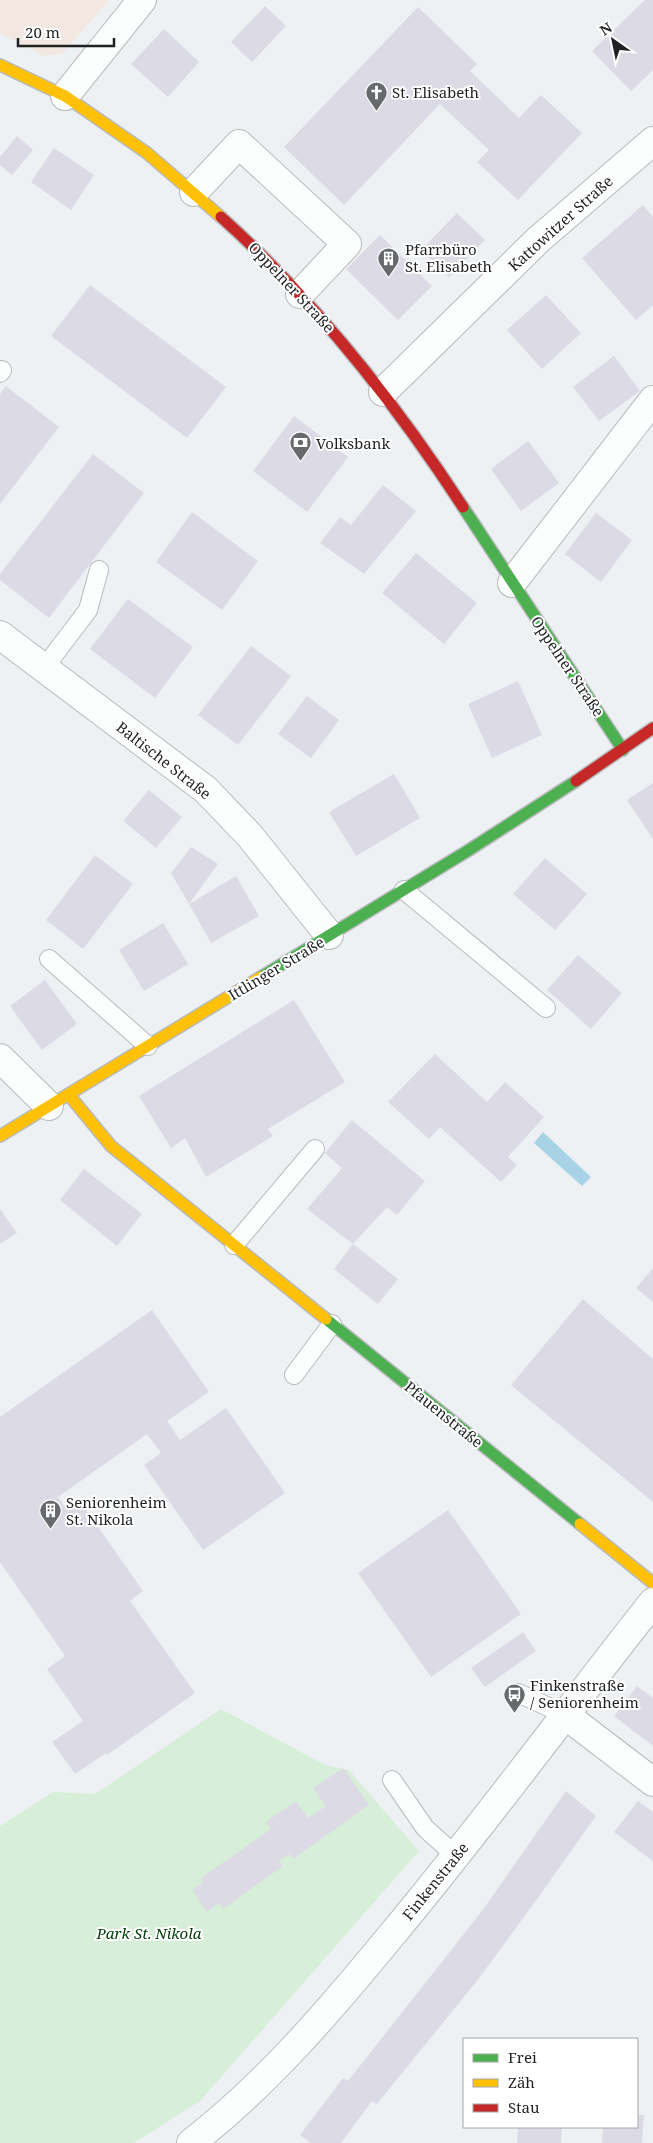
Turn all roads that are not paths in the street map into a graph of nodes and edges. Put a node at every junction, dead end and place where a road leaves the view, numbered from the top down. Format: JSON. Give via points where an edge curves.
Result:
{"nodes":[{"id":1,"x":142,"y":0,"type":"edge"},
{"id":2,"x":0,"y":65,"type":"edge"},
{"id":3,"x":65,"y":96,"type":"junction"},
{"id":4,"x":653,"y":140,"type":"edge"},
{"id":5,"x":194,"y":192,"type":"junction"},
{"id":6,"x":300,"y":294,"type":"junction"},
{"id":7,"x":383,"y":392,"type":"junction"},
{"id":8,"x":653,"y":400,"type":"edge"},
{"id":9,"x":98,"y":570,"type":"dead end"},
{"id":10,"x":512,"y":583,"type":"junction"},
{"id":11,"x":0,"y":636,"type":"edge"},
{"id":12,"x":44,"y":668,"type":"junction"},
{"id":13,"x":653,"y":728,"type":"edge"},
{"id":14,"x":623,"y":750,"type":"junction"},
{"id":15,"x":404,"y":890,"type":"junction"},
{"id":16,"x":329,"y":935,"type":"junction"},
{"id":17,"x":49,"y":959,"type":"dead end"},
{"id":18,"x":546,"y":1008,"type":"dead end"},
{"id":19,"x":148,"y":1046,"type":"junction"},
{"id":20,"x":0,"y":1058,"type":"edge"},
{"id":21,"x":59,"y":1101,"type":"junction"},
{"id":22,"x":0,"y":1136,"type":"edge"},
{"id":23,"x":315,"y":1149,"type":"dead end"},
{"id":24,"x":234,"y":1245,"type":"junction"},
{"id":25,"x":332,"y":1324,"type":"junction"},
{"id":26,"x":294,"y":1375,"type":"dead end"},
{"id":27,"x":653,"y":1583,"type":"edge"},
{"id":28,"x":653,"y":1602,"type":"edge"},
{"id":29,"x":518,"y":1693,"type":"dead end"},
{"id":30,"x":564,"y":1714,"type":"junction"},
{"id":31,"x":392,"y":1780,"type":"dead end"},
{"id":32,"x":653,"y":1782,"type":"edge"},
{"id":33,"x":456,"y":1856,"type":"junction"},
{"id":34,"x":195,"y":2142,"type":"edge"}],
"edges":[{"from":1,"to":3,"type":"street"},
{"from":2,"to":3,"type":"street","name":"Oppelner Straße"},
{"from":3,"to":5,"type":"street","name":"Oppelner Straße","via":[[147,153]]},
{"from":4,"to":7,"type":"street","name":"Kattowitzer Straße","via":[[538,240]]},
{"from":5,"to":6,"type":"street","name":"Oppelner Straße"},
{"from":5,"to":6,"type":"street","via":[[239,144],[347,244]]},
{"from":6,"to":7,"type":"street","name":"Oppelner Straße"},
{"from":7,"to":10,"type":"street","name":"Oppelner Straße"},
{"from":8,"to":10,"type":"street"},
{"from":9,"to":12,"type":"lane","via":[[88,610]]},
{"from":10,"to":14,"type":"street","name":"Oppelner Straße"},
{"from":11,"to":12,"type":"street","name":"Baltische Straße"},
{"from":12,"to":16,"type":"street","name":"Baltische Straße","via":[[206,790],[250,836]]},
{"from":13,"to":14,"type":"street","name":"Ittlinger Straße"},
{"from":14,"to":15,"type":"street","name":"Ittlinger Straße"},
{"from":15,"to":16,"type":"street","name":"Ittlinger Straße"},
{"from":15,"to":18,"type":"lane"},
{"from":16,"to":19,"type":"street","name":"Ittlinger Straße"},
{"from":17,"to":19,"type":"lane"},
{"from":19,"to":21,"type":"street","name":"Ittlinger Straße"},
{"from":20,"to":21,"type":"street"},
{"from":21,"to":22,"type":"street","name":"Ittlinger Straße"},
{"from":21,"to":24,"type":"street","name":"Pfauenstraße"},
{"from":23,"to":24,"type":"lane"},
{"from":24,"to":25,"type":"street","name":"Pfauenstraße"},
{"from":25,"to":26,"type":"lane"},
{"from":25,"to":27,"type":"street","name":"Pfauenstraße"},
{"from":28,"to":30,"type":"street","name":"Finkenstraße"},
{"from":29,"to":30,"type":"lane"},
{"from":30,"to":32,"type":"street"},
{"from":30,"to":33,"type":"street","name":"Finkenstraße"},
{"from":31,"to":33,"type":"lane","via":[[425,1828]]},
{"from":33,"to":34,"type":"street","name":"Finkenstraße","via":[[336,2003],[262,2082]]}]}
